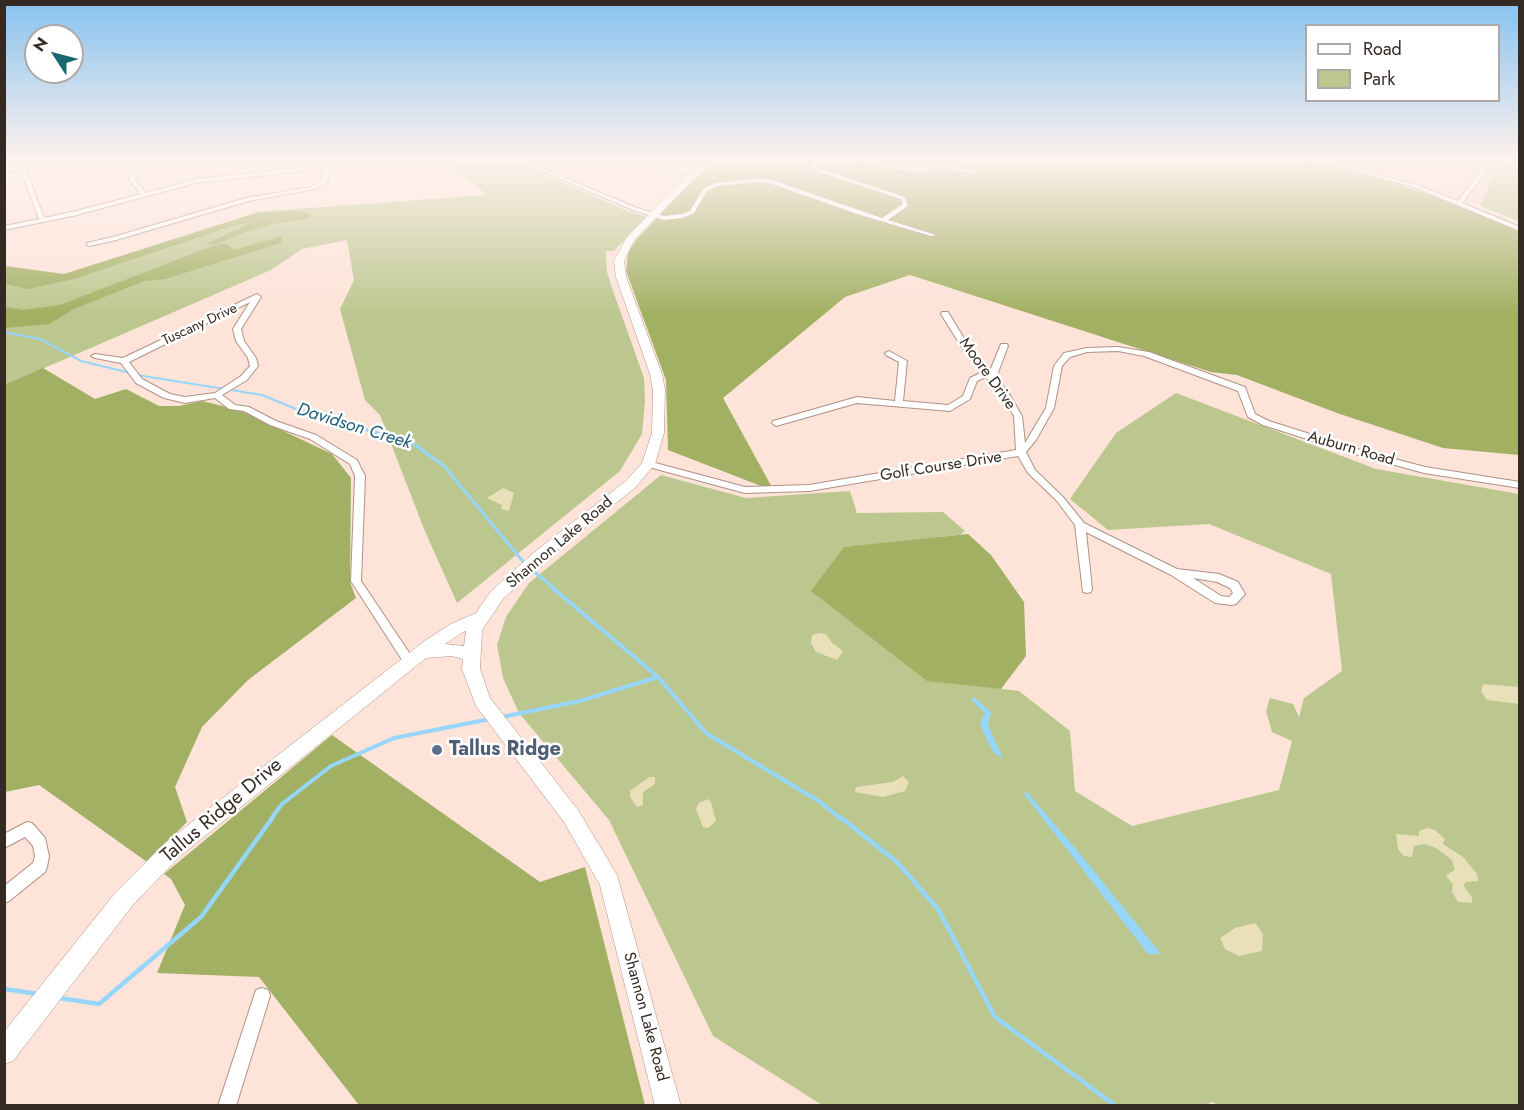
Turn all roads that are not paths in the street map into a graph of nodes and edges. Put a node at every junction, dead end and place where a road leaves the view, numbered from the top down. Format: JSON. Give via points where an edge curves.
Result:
{"nodes":[{"id":1,"x":39,"y":212,"type":"edge"},
{"id":2,"x":82,"y":212,"type":"edge"},
{"id":3,"x":205,"y":212,"type":"edge"},
{"id":4,"x":646,"y":212,"type":"edge"},
{"id":5,"x":657,"y":212,"type":"edge"},
{"id":6,"x":692,"y":212,"type":"edge"},
{"id":7,"x":866,"y":212,"type":"edge"},
{"id":8,"x":897,"y":212,"type":"edge"},
{"id":9,"x":1478,"y":212,"type":"edge"},
{"id":10,"x":655,"y":214,"type":"junction"},
{"id":11,"x":885,"y":218,"type":"junction"},
{"id":12,"x":42,"y":220,"type":"junction"},
{"id":13,"x":4,"y":228,"type":"edge"},
{"id":14,"x":1520,"y":229,"type":"edge"},
{"id":15,"x":933,"y":235,"type":"dead end"},
{"id":16,"x":88,"y":244,"type":"dead end"},
{"id":17,"x":945,"y":314,"type":"dead end"},
{"id":18,"x":1004,"y":346,"type":"dead end"},
{"id":19,"x":889,"y":353,"type":"dead end"},
{"id":20,"x":95,"y":357,"type":"dead end"},
{"id":21,"x":124,"y":361,"type":"junction"},
{"id":22,"x":989,"y":376,"type":"junction"},
{"id":23,"x":1205,"y":376,"type":"joint"},
{"id":24,"x":217,"y":394,"type":"junction"},
{"id":25,"x":899,"y":402,"type":"junction"},
{"id":26,"x":776,"y":423,"type":"dead end"},
{"id":27,"x":1021,"y":452,"type":"junction"},
{"id":28,"x":648,"y":464,"type":"junction"},
{"id":29,"x":1520,"y":485,"type":"edge"},
{"id":30,"x":1080,"y":525,"type":"junction"},
{"id":31,"x":1175,"y":572,"type":"junction"},
{"id":32,"x":1087,"y":588,"type":"dead end"},
{"id":33,"x":483,"y":616,"type":"junction"},
{"id":34,"x":472,"y":654,"type":"junction"},
{"id":35,"x":416,"y":657,"type":"junction"},
{"id":36,"x":4,"y":842,"type":"edge"},
{"id":37,"x":4,"y":896,"type":"edge"},
{"id":38,"x":262,"y":996,"type":"dead end"},
{"id":39,"x":7,"y":1042,"type":"edge"},
{"id":40,"x":227,"y":1106,"type":"edge"},
{"id":41,"x":668,"y":1106,"type":"edge"}],
"edges":[{"from":1,"to":12,"type":"street"},
{"from":2,"to":12,"type":"street"},
{"from":3,"to":16,"type":"street"},
{"from":4,"to":10,"type":"street"},
{"from":5,"to":10,"type":"main road","name":"Shannon Lake Road"},
{"from":6,"to":10,"type":"street","via":[[664,218]]},
{"from":7,"to":11,"type":"street"},
{"from":8,"to":11,"type":"street"},
{"from":9,"to":14,"type":"street"},
{"from":10,"to":28,"type":"main road","name":"Shannon Lake Road","via":[[624,246],[619,268],[659,390],[658,433]]},
{"from":11,"to":15,"type":"street"},
{"from":12,"to":13,"type":"street"},
{"from":17,"to":22,"type":"street","name":"Moore Drive"},
{"from":18,"to":22,"type":"street"},
{"from":19,"to":25,"type":"street","via":[[903,361]]},
{"from":20,"to":21,"type":"street"},
{"from":21,"to":24,"type":"street","name":"Tuscany Drive","via":[[139,381],[167,396],[185,400]]},
{"from":21,"to":24,"type":"street","name":"Tuscany Drive","via":[[257,296],[237,329],[254,366],[244,378]]},
{"from":22,"to":25,"type":"street","via":[[973,380],[967,397],[950,408]]},
{"from":22,"to":27,"type":"street","name":"Moore Drive","via":[[1018,416]]},
{"from":23,"to":27,"type":"street","name":"Golf Course Drive","via":[[1146,354],[1087,350],[1067,355],[1059,366],[1050,408]]},
{"from":23,"to":29,"type":"street","name":"Auburn Road","via":[[1242,389],[1251,415],[1266,423],[1424,470]]},
{"from":24,"to":35,"type":"street","via":[[232,406],[314,437],[354,462],[360,476],[356,581]]},
{"from":25,"to":26,"type":"street","via":[[847,401]]},
{"from":27,"to":28,"type":"street","name":"Golf Course Drive","via":[[809,488],[745,490]]},
{"from":27,"to":30,"type":"street","name":"Moore Drive","via":[[1031,471]]},
{"from":28,"to":33,"type":"main road","name":"Shannon Lake Road","via":[[631,484],[519,573]]},
{"from":30,"to":31,"type":"street","name":"Moore Drive"},
{"from":30,"to":32,"type":"street"},
{"from":31,"to":31,"type":"street","name":"Moore Drive","via":[[1219,600],[1232,601],[1239,594],[1234,585],[1219,578]]},
{"from":33,"to":34,"type":"main road","name":"Shannon Lake Road","via":[[474,629]]},
{"from":33,"to":35,"type":"main road","name":"Tallus Ridge Drive","via":[[457,628]]},
{"from":34,"to":35,"type":"main road","via":[[458,651]]},
{"from":34,"to":41,"type":"main road","name":"Shannon Lake Road","via":[[471,669],[482,701],[571,816],[610,882]]},
{"from":35,"to":39,"type":"main road","name":"Tallus Ridge Drive","via":[[172,850],[124,899]]},
{"from":36,"to":37,"type":"street","via":[[27,828],[40,843],[42,856],[40,867]]},
{"from":38,"to":40,"type":"street"}]}
